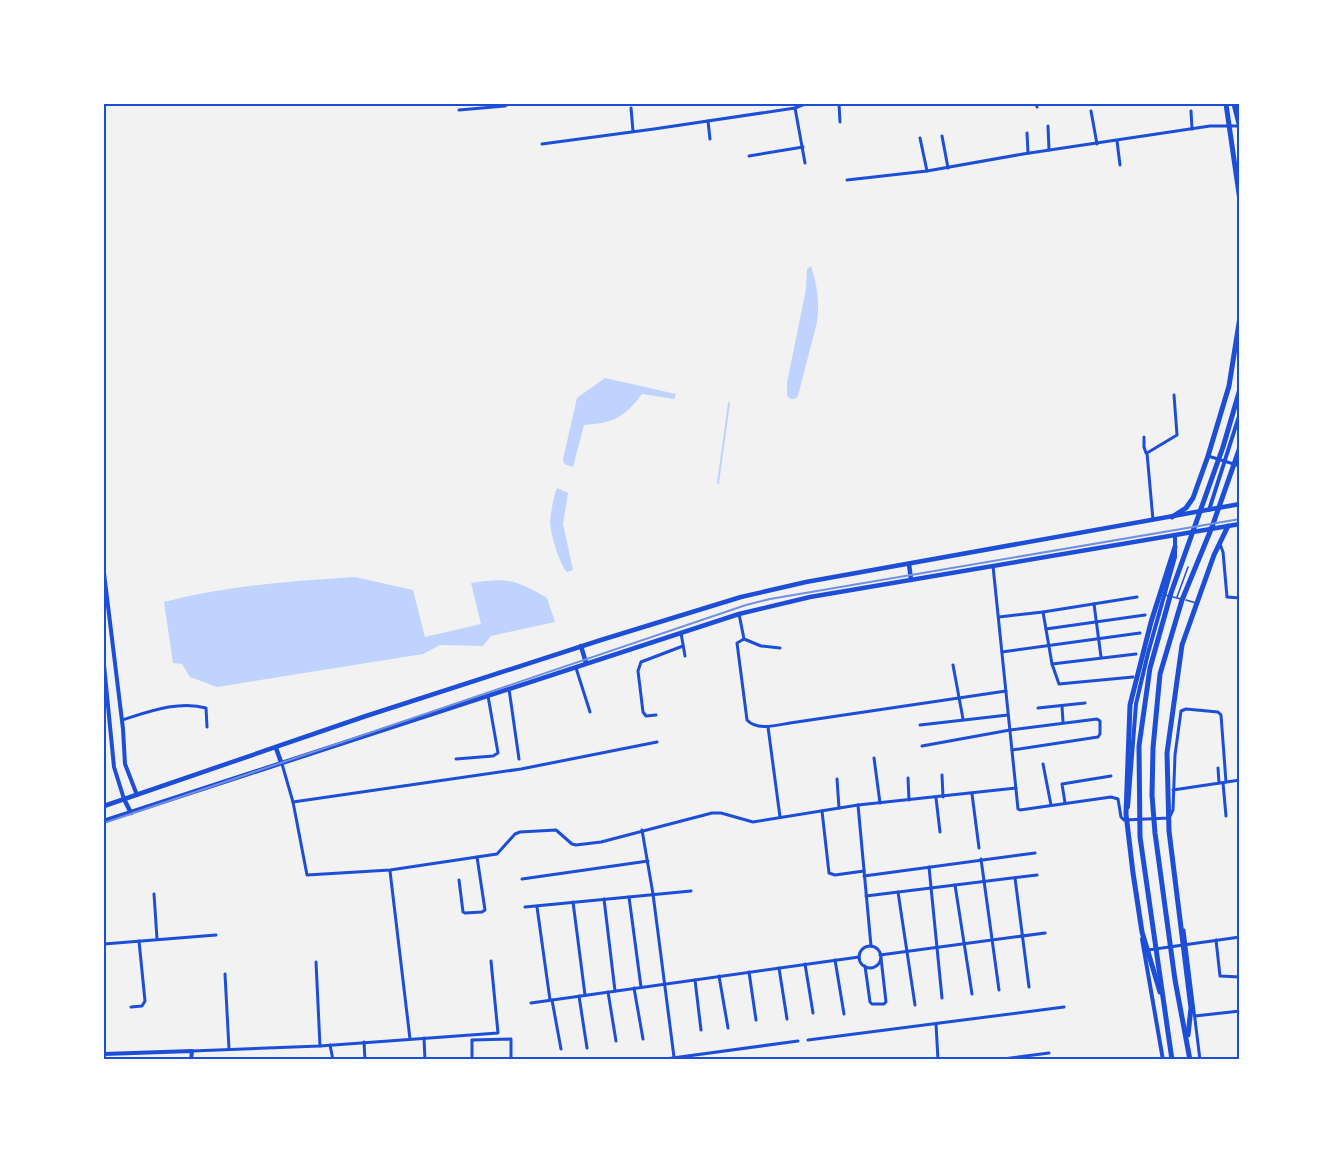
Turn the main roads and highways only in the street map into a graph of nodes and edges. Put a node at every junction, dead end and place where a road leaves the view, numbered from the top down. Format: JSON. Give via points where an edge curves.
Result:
{"nodes":[{"id":1,"x":1226,"y":104,"type":"edge"},
{"id":2,"x":1234,"y":104,"type":"edge"},
{"id":3,"x":1239,"y":127,"type":"edge"},
{"id":4,"x":1239,"y":201,"type":"edge"},
{"id":5,"x":1239,"y":317,"type":"edge"},
{"id":6,"x":1239,"y":389,"type":"edge"},
{"id":7,"x":1239,"y":447,"type":"edge"},
{"id":8,"x":1239,"y":504,"type":"edge"},
{"id":9,"x":1172,"y":517,"type":"junction"},
{"id":10,"x":1239,"y":524,"type":"edge"},
{"id":11,"x":1228,"y":526,"type":"junction"},
{"id":12,"x":1175,"y":547,"type":"road end"},
{"id":13,"x":909,"y":564,"type":"junction"},
{"id":14,"x":911,"y":580,"type":"junction"},
{"id":15,"x":1153,"y":636,"type":"road end"},
{"id":16,"x":1146,"y":642,"type":"junction"},
{"id":17,"x":581,"y":646,"type":"junction"},
{"id":18,"x":586,"y":663,"type":"junction"},
{"id":19,"x":276,"y":748,"type":"junction"},
{"id":20,"x":281,"y":762,"type":"junction"},
{"id":21,"x":123,"y":799,"type":"junction"},
{"id":22,"x":104,"y":806,"type":"edge"},
{"id":23,"x":131,"y":813,"type":"junction"},
{"id":24,"x":104,"y":822,"type":"edge"},
{"id":25,"x":1164,"y":1005,"type":"junction"},
{"id":26,"x":1188,"y":1043,"type":"junction"},
{"id":27,"x":1172,"y":1059,"type":"edge"},
{"id":28,"x":1190,"y":1059,"type":"edge"}],
"edges":[{"from":1,"to":4,"type":"highway"},
{"from":2,"to":3,"type":"highway"},
{"from":5,"to":9,"type":"highway","via":[[1229,386],[1208,456],[1193,498]]},
{"from":6,"to":25,"type":"highway","via":[[1153,657],[1139,746],[1140,837]]},
{"from":7,"to":26,"type":"highway","via":[[1182,600],[1160,674],[1154,737],[1155,833],[1175,980]]},
{"from":8,"to":9,"type":"main road"},
{"from":9,"to":13,"type":"main road"},
{"from":10,"to":11,"type":"main road"},
{"from":11,"to":14,"type":"main road"},
{"from":11,"to":26,"type":"highway","via":[[1182,645],[1167,753],[1168,831],[1191,1008]]},
{"from":12,"to":16,"type":"highway"},
{"from":13,"to":14,"type":"main road"},
{"from":13,"to":17,"type":"main road","via":[[763,591]]},
{"from":14,"to":18,"type":"main road","via":[[739,614]]},
{"from":15,"to":16,"type":"highway"},
{"from":16,"to":25,"type":"highway","via":[[1130,705],[1126,814],[1142,932]]},
{"from":17,"to":18,"type":"main road"},
{"from":17,"to":19,"type":"main road"},
{"from":18,"to":20,"type":"main road"},
{"from":19,"to":20,"type":"main road"},
{"from":19,"to":21,"type":"main road"},
{"from":20,"to":23,"type":"main road"},
{"from":21,"to":22,"type":"main road"},
{"from":21,"to":23,"type":"main road"},
{"from":23,"to":24,"type":"main road"},
{"from":25,"to":27,"type":"highway"},
{"from":26,"to":28,"type":"highway"}]}
